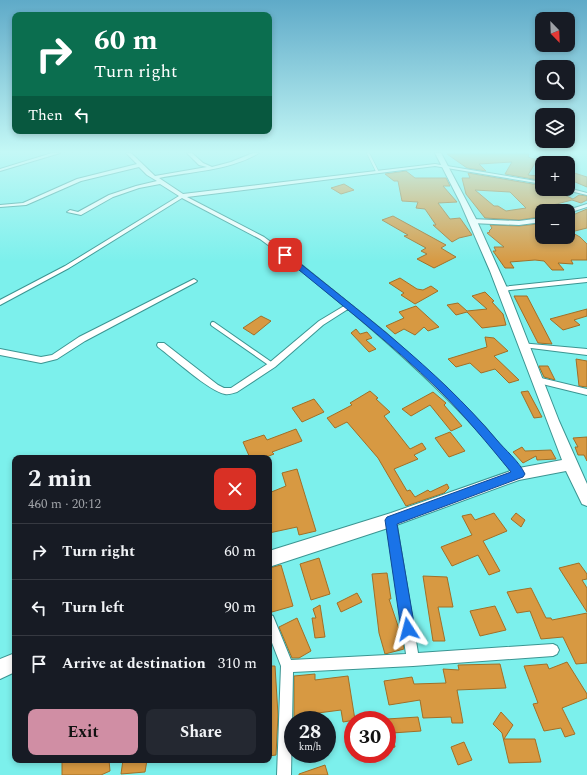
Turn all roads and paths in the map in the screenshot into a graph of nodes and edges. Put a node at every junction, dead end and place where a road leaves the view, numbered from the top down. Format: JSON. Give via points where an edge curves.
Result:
{"nodes":[{"id":1,"x":59,"y":189,"type":"edge"},
{"id":2,"x":131,"y":189,"type":"edge"},
{"id":3,"x":172,"y":189,"type":"edge"},
{"id":4,"x":235,"y":189,"type":"edge"},
{"id":5,"x":456,"y":189,"type":"edge"},
{"id":6,"x":575,"y":191,"type":"edge"},
{"id":7,"x":587,"y":194,"type":"edge"},
{"id":8,"x":182,"y":196,"type":"junction"},
{"id":9,"x":587,"y":205,"type":"edge"},
{"id":10,"x":0,"y":206,"type":"edge"},
{"id":11,"x":575,"y":209,"type":"edge"},
{"id":12,"x":70,"y":212,"type":"dead end"},
{"id":13,"x":471,"y":221,"type":"junction"},
{"id":14,"x":535,"y":221,"type":"edge"},
{"id":15,"x":587,"y":280,"type":"edge"},
{"id":16,"x":194,"y":281,"type":"dead end"},
{"id":17,"x":502,"y":289,"type":"junction"},
{"id":18,"x":0,"y":302,"type":"edge"},
{"id":19,"x":348,"y":306,"type":"junction"},
{"id":20,"x":213,"y":324,"type":"dead end"},
{"id":21,"x":523,"y":345,"type":"junction"},
{"id":22,"x":161,"y":346,"type":"dead end"},
{"id":23,"x":0,"y":352,"type":"edge"},
{"id":24,"x":587,"y":352,"type":"edge"},
{"id":25,"x":272,"y":365,"type":"junction"},
{"id":26,"x":537,"y":380,"type":"junction"},
{"id":27,"x":587,"y":392,"type":"edge"},
{"id":28,"x":569,"y":465,"type":"junction"},
{"id":29,"x":519,"y":474,"type":"junction"},
{"id":30,"x":587,"y":499,"type":"edge"},
{"id":31,"x":391,"y":520,"type":"junction"},
{"id":32,"x":272,"y":558,"type":"edge"},
{"id":33,"x":272,"y":628,"type":"edge"},
{"id":34,"x":553,"y":650,"type":"dead end"},
{"id":35,"x":413,"y":660,"type":"junction"},
{"id":36,"x":12,"y":663,"type":"edge"},
{"id":37,"x":287,"y":666,"type":"junction"},
{"id":38,"x":0,"y":669,"type":"edge"},
{"id":39,"x":284,"y":775,"type":"edge"}],
"edges":[{"from":1,"to":10,"type":"street","via":[[24,204]]},
{"from":2,"to":12,"type":"street","via":[[111,196],[80,214]]},
{"from":3,"to":8,"type":"street"},
{"from":4,"to":8,"type":"street"},
{"from":5,"to":13,"type":"street"},
{"from":6,"to":7,"type":"street"},
{"from":8,"to":18,"type":"street","via":[[67,267]]},
{"from":8,"to":19,"type":"street","via":[[262,238]]},
{"from":9,"to":11,"type":"street"},
{"from":13,"to":14,"type":"street","via":[[518,223]]},
{"from":13,"to":17,"type":"street"},
{"from":15,"to":17,"type":"street"},
{"from":16,"to":23,"type":"street","via":[[82,339],[54,357],[41,360]]},
{"from":17,"to":21,"type":"street"},
{"from":19,"to":25,"type":"street","via":[[321,323]]},
{"from":19,"to":29,"type":"street","via":[[442,388],[481,428]]},
{"from":20,"to":25,"type":"lane"},
{"from":21,"to":24,"type":"street"},
{"from":21,"to":26,"type":"street"},
{"from":22,"to":25,"type":"street","via":[[223,392],[234,390]]},
{"from":26,"to":27,"type":"street"},
{"from":26,"to":28,"type":"street"},
{"from":28,"to":29,"type":"street"},
{"from":28,"to":30,"type":"street"},
{"from":29,"to":31,"type":"street"},
{"from":31,"to":32,"type":"street"},
{"from":31,"to":35,"type":"street"},
{"from":33,"to":37,"type":"street"},
{"from":34,"to":35,"type":"street"},
{"from":35,"to":37,"type":"street"},
{"from":36,"to":38,"type":"street"},
{"from":37,"to":39,"type":"street"}]}
